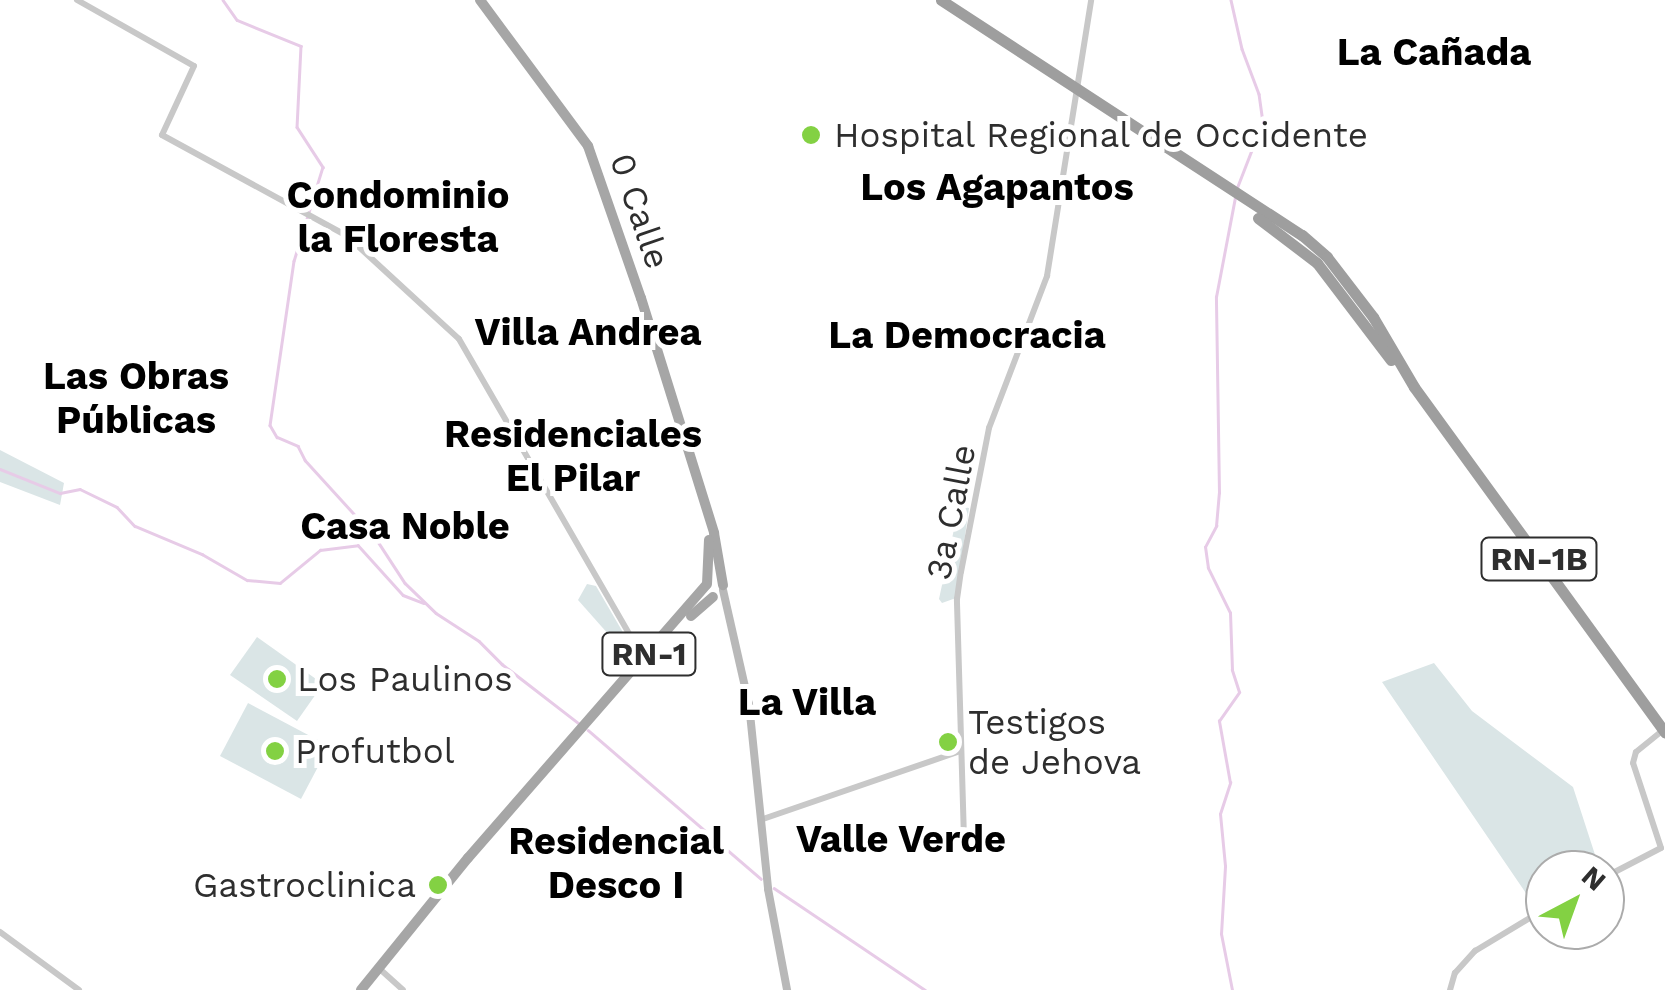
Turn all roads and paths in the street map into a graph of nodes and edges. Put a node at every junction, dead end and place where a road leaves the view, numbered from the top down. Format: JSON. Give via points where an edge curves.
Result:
{"nodes":[{"id":1,"x":77,"y":0,"type":"edge"},
{"id":2,"x":477,"y":0,"type":"edge"},
{"id":3,"x":931,"y":0,"type":"edge"},
{"id":4,"x":940,"y":0,"type":"edge"},
{"id":5,"x":1091,"y":0,"type":"edge"},
{"id":6,"x":1074,"y":92,"type":"junction"},
{"id":7,"x":707,"y":584,"type":"junction"},
{"id":8,"x":719,"y":592,"type":"junction"},
{"id":9,"x":632,"y":639,"type":"junction"},
{"id":10,"x":655,"y":648,"type":"junction"},
{"id":11,"x":640,"y":664,"type":"junction"},
{"id":12,"x":585,"y":728,"type":"junction"},
{"id":13,"x":1664,"y":732,"type":"edge"},
{"id":14,"x":960,"y":751,"type":"junction"},
{"id":15,"x":763,"y":819,"type":"junction"},
{"id":16,"x":964,"y":840,"type":"dead end"},
{"id":17,"x":1625,"y":867,"type":"edge"},
{"id":18,"x":1525,"y":921,"type":"edge"},
{"id":19,"x":0,"y":932,"type":"edge"},
{"id":20,"x":382,"y":971,"type":"junction"},
{"id":21,"x":79,"y":990,"type":"edge"},
{"id":22,"x":364,"y":990,"type":"edge"},
{"id":23,"x":403,"y":990,"type":"edge"},
{"id":24,"x":788,"y":990,"type":"edge"},
{"id":25,"x":1450,"y":990,"type":"edge"}],
"edges":[{"from":1,"to":9,"type":"street","via":[[194,66],[162,135],[353,241],[460,339]]},
{"from":2,"to":7,"type":"main road","name":"0 Calle","number":"RN-1","via":[[583,149],[706,523]]},
{"from":2,"to":8,"type":"main road","name":"0 Calle","number":"RN-1","via":[[588,146],[710,521]]},
{"from":3,"to":6,"type":"highway","number":"RN-1B"},
{"from":4,"to":6,"type":"highway","number":"RN-1B"},
{"from":5,"to":6,"type":"street","name":"3a Calle"},
{"from":6,"to":13,"type":"highway","number":"RN-1B","via":[[1302,235],[1334,265]]},
{"from":6,"to":14,"type":"street","name":"3a Calle","via":[[1047,276],[975,490],[959,604]]},
{"from":7,"to":8,"type":"main road","number":"RN-1","via":[[717,580]]},
{"from":7,"to":10,"type":"main road","number":"RN-1"},
{"from":8,"to":12,"type":"main road","number":"RN-1"},
{"from":8,"to":15,"type":"main road","via":[[749,704]]},
{"from":9,"to":10,"type":"street"},
{"from":9,"to":11,"type":"street"},
{"from":10,"to":11,"type":"main road","number":"RN-1"},
{"from":11,"to":12,"type":"main road","number":"RN-1"},
{"from":12,"to":20,"type":"main road"},
{"from":12,"to":22,"type":"main road","number":"RN-1"},
{"from":13,"to":17,"type":"street","via":[[1641,746],[1633,760],[1661,848]]},
{"from":14,"to":15,"type":"street"},
{"from":14,"to":16,"type":"street","name":"3a Calle"},
{"from":15,"to":24,"type":"main road","via":[[769,895]]},
{"from":18,"to":25,"type":"street","via":[[1470,955]]},
{"from":19,"to":21,"type":"street"},
{"from":20,"to":22,"type":"main road"},
{"from":20,"to":23,"type":"street"}]}
